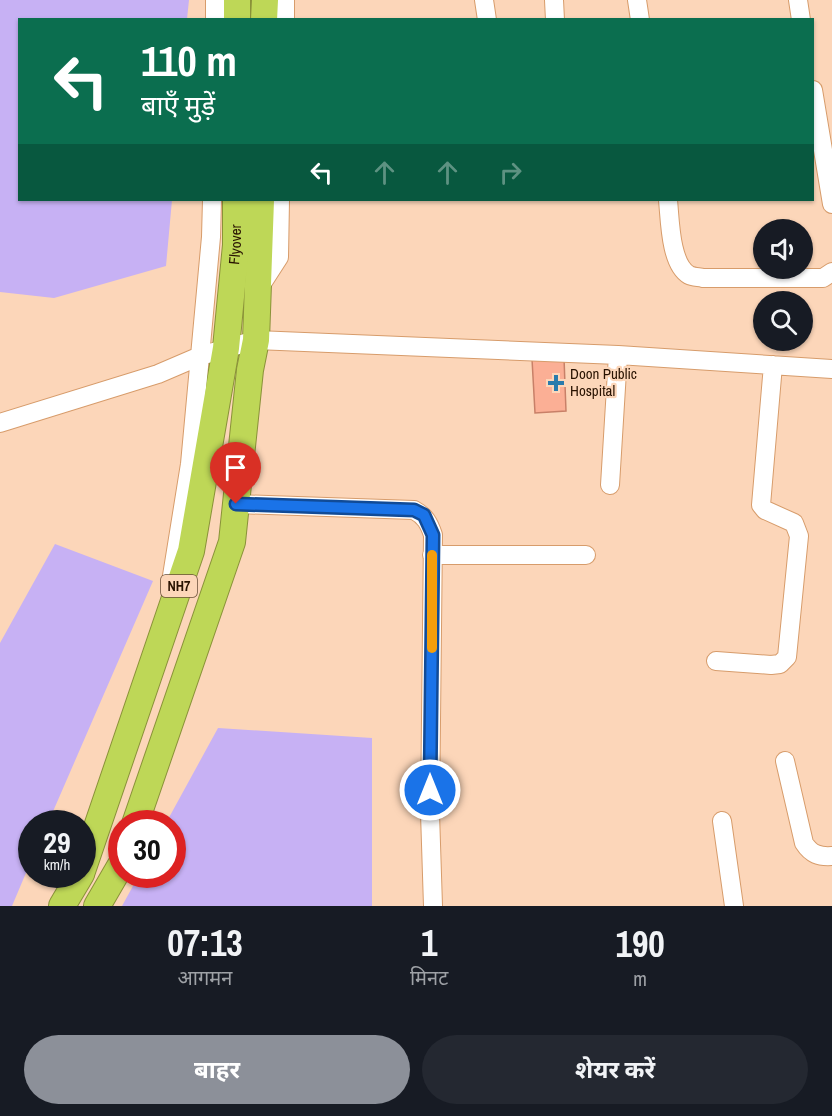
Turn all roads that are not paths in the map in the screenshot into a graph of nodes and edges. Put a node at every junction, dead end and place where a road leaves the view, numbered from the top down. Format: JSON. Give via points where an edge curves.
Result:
{"nodes":[{"id":1,"x":215,"y":0,"type":"edge"},
{"id":2,"x":237,"y":0,"type":"edge"},
{"id":3,"x":265,"y":0,"type":"edge"},
{"id":4,"x":285,"y":0,"type":"edge"},
{"id":5,"x":484,"y":0,"type":"edge"},
{"id":6,"x":554,"y":0,"type":"edge"},
{"id":7,"x":637,"y":0,"type":"edge"},
{"id":8,"x":798,"y":0,"type":"edge"},
{"id":9,"x":215,"y":18,"type":"edge"},
{"id":10,"x":237,"y":18,"type":"edge"},
{"id":11,"x":264,"y":18,"type":"edge"},
{"id":12,"x":285,"y":18,"type":"edge"},
{"id":13,"x":487,"y":18,"type":"edge"},
{"id":14,"x":555,"y":18,"type":"edge"},
{"id":15,"x":640,"y":18,"type":"edge"},
{"id":16,"x":801,"y":18,"type":"edge"},
{"id":17,"x":814,"y":96,"type":"edge"},
{"id":18,"x":212,"y":201,"type":"edge"},
{"id":19,"x":236,"y":201,"type":"edge"},
{"id":20,"x":261,"y":201,"type":"edge"},
{"id":21,"x":280,"y":201,"type":"edge"},
{"id":22,"x":668,"y":201,"type":"edge"},
{"id":23,"x":832,"y":204,"type":"edge"},
{"id":24,"x":832,"y":272,"type":"edge"},
{"id":25,"x":258,"y":289,"type":"junction"},
{"id":26,"x":256,"y":340,"type":"junction"},
{"id":27,"x":226,"y":348,"type":"junction"},
{"id":28,"x":618,"y":355,"type":"junction"},
{"id":29,"x":200,"y":356,"type":"junction"},
{"id":30,"x":774,"y":365,"type":"junction"},
{"id":31,"x":832,"y":369,"type":"edge"},
{"id":32,"x":0,"y":423,"type":"edge"},
{"id":33,"x":610,"y":485,"type":"dead end"},
{"id":34,"x":236,"y":504,"type":"junction"},
{"id":35,"x":432,"y":555,"type":"junction"},
{"id":36,"x":586,"y":555,"type":"dead end"},
{"id":37,"x":158,"y":650,"type":"junction"},
{"id":38,"x":716,"y":661,"type":"dead end"},
{"id":39,"x":785,"y":761,"type":"dead end"},
{"id":40,"x":140,"y":810,"type":"edge"},
{"id":41,"x":722,"y":821,"type":"dead end"},
{"id":42,"x":96,"y":832,"type":"edge"},
{"id":43,"x":832,"y":856,"type":"edge"},
{"id":44,"x":108,"y":887,"type":"edge"},
{"id":45,"x":73,"y":888,"type":"edge"},
{"id":46,"x":62,"y":906,"type":"edge"},
{"id":47,"x":97,"y":906,"type":"edge"},
{"id":48,"x":433,"y":906,"type":"edge"},
{"id":49,"x":734,"y":906,"type":"edge"}],
"edges":[{"from":1,"to":9,"type":"street"},
{"from":2,"to":10,"type":"highway"},
{"from":3,"to":11,"type":"highway"},
{"from":4,"to":12,"type":"street"},
{"from":5,"to":13,"type":"street"},
{"from":6,"to":14,"type":"street"},
{"from":7,"to":15,"type":"street"},
{"from":8,"to":16,"type":"street"},
{"from":17,"to":23,"type":"street"},
{"from":18,"to":29,"type":"street"},
{"from":19,"to":27,"type":"highway","name":"Flyover","number":"NH7","via":[[236,246]]},
{"from":20,"to":25,"type":"highway","number":"NH7"},
{"from":21,"to":25,"type":"street","via":[[279,257]]},
{"from":22,"to":24,"type":"street","via":[[674,248],[680,266],[689,274],[703,278],[823,278]]},
{"from":25,"to":26,"type":"highway","number":"NH7"},
{"from":26,"to":27,"type":"street"},
{"from":26,"to":28,"type":"street"},
{"from":26,"to":34,"type":"highway","number":"NH7"},
{"from":27,"to":29,"type":"street"},
{"from":27,"to":37,"type":"highway","number":"NH7","via":[[191,551]]},
{"from":28,"to":30,"type":"street"},
{"from":28,"to":33,"type":"street"},
{"from":29,"to":32,"type":"street","via":[[159,374]]},
{"from":29,"to":37,"type":"street","via":[[190,464]]},
{"from":30,"to":31,"type":"street"},
{"from":30,"to":38,"type":"street","via":[[761,505],[794,523],[799,536],[787,657],[780,664],[771,665]]},
{"from":34,"to":35,"type":"street","via":[[414,510],[424,515],[429,524]]},
{"from":34,"to":40,"type":"highway","number":"NH7","via":[[232,542]]},
{"from":35,"to":36,"type":"street"},
{"from":35,"to":48,"type":"street"},
{"from":37,"to":42,"type":"highway","number":"NH7"},
{"from":39,"to":43,"type":"street","via":[[804,843],[812,853]]},
{"from":41,"to":49,"type":"street"},
{"from":44,"to":47,"type":"highway"},
{"from":45,"to":46,"type":"highway","number":"NH7"}]}
